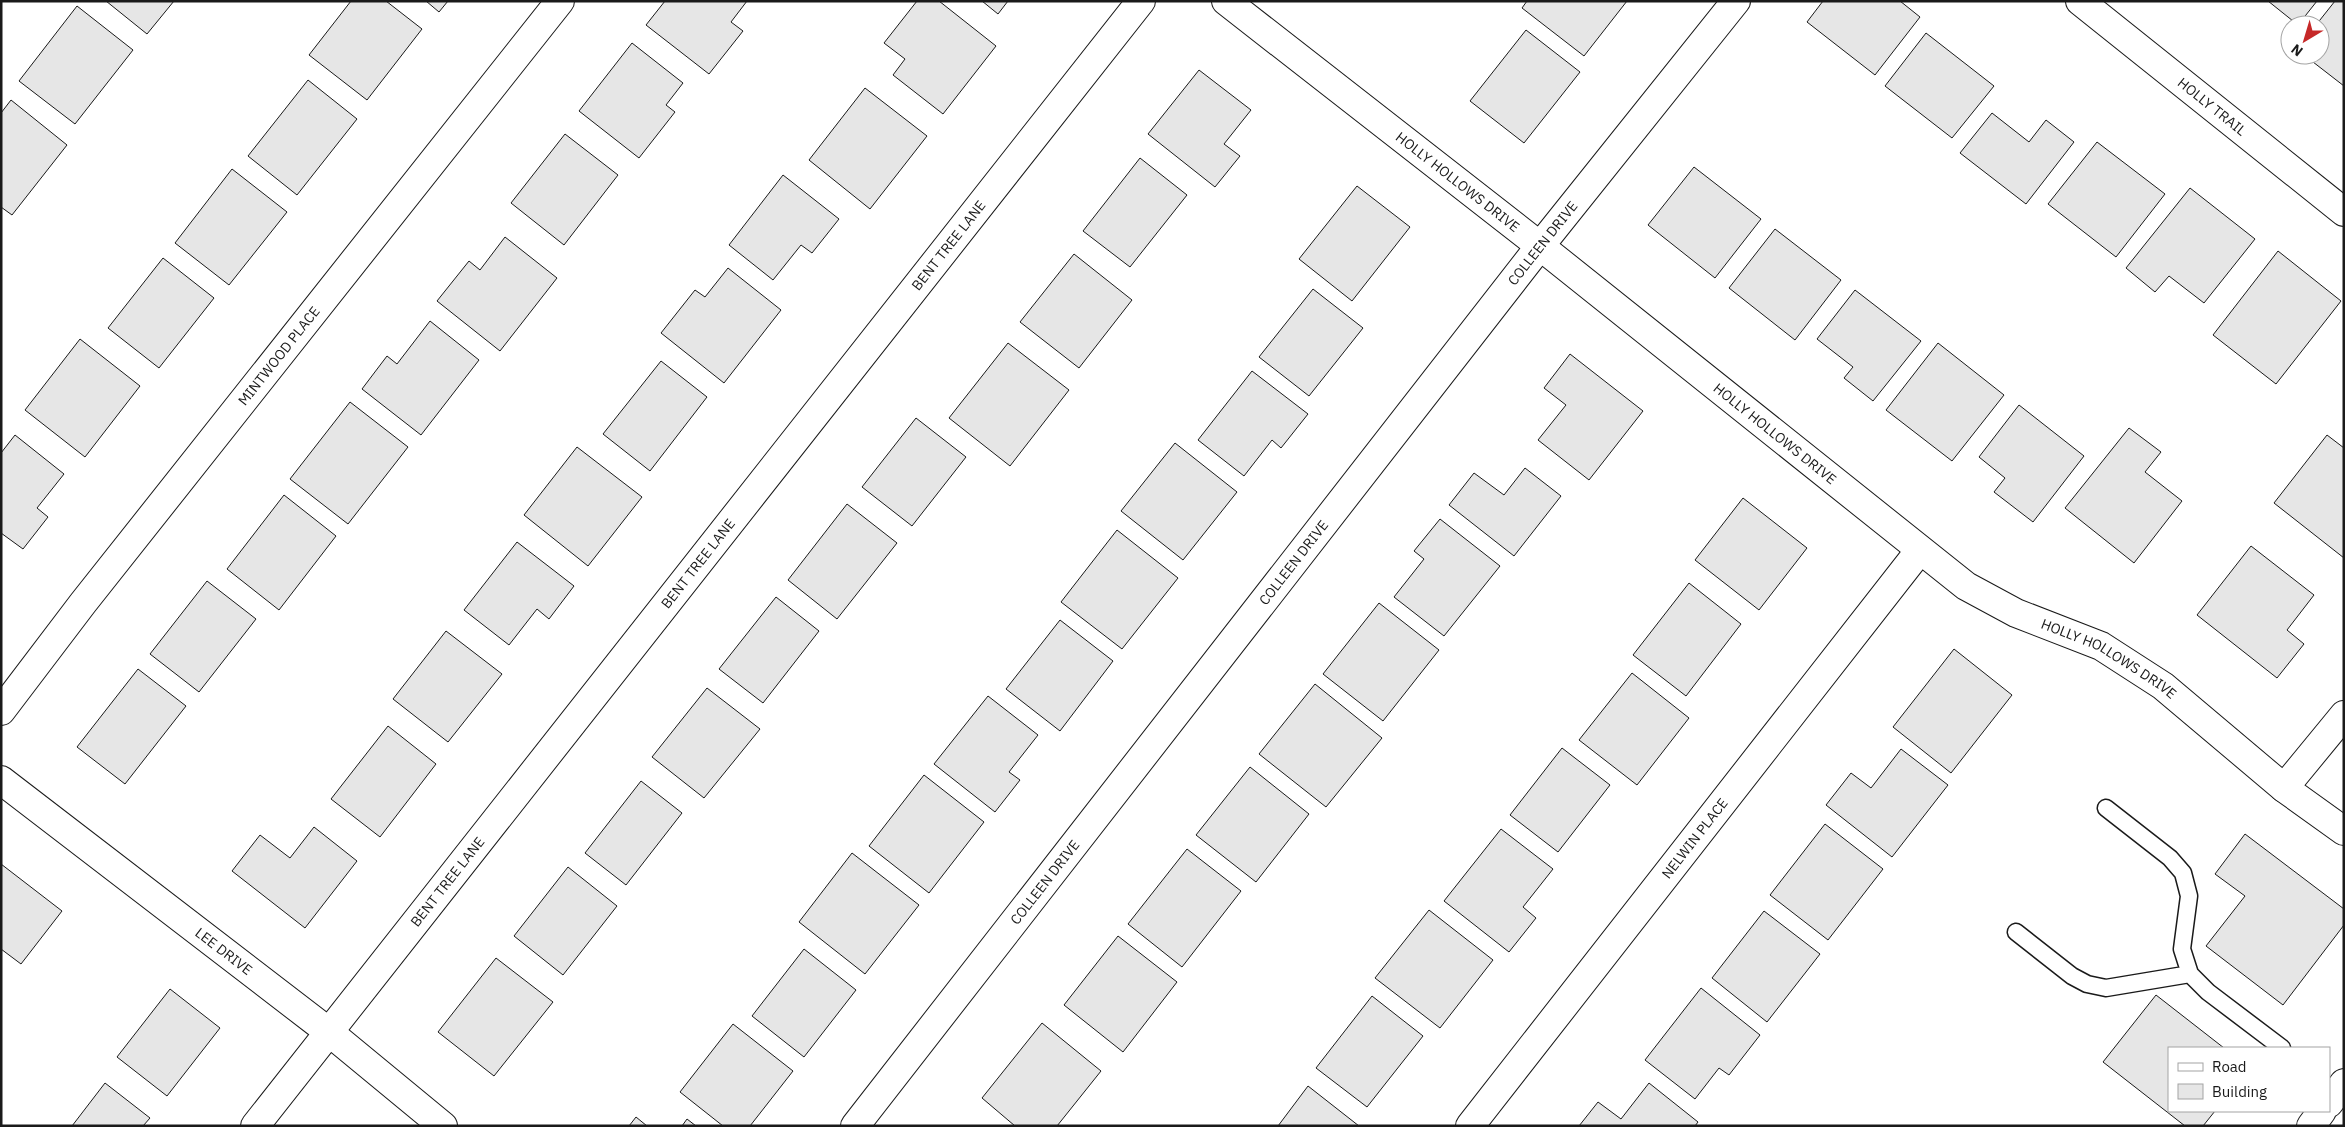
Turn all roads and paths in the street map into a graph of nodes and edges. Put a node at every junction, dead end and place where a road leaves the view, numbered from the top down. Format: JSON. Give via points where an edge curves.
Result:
{"nodes":[{"id":1,"x":560,"y":1,"type":"edge"},
{"id":2,"x":1141,"y":1,"type":"edge"},
{"id":3,"x":1226,"y":1,"type":"edge"},
{"id":4,"x":1736,"y":1,"type":"edge"},
{"id":5,"x":2080,"y":1,"type":"edge"},
{"id":6,"x":2344,"y":212,"type":"edge"},
{"id":7,"x":1540,"y":246,"type":"junction"},
{"id":8,"x":1920,"y":550,"type":"junction"},
{"id":9,"x":1,"y":711,"type":"edge"},
{"id":10,"x":2344,"y":715,"type":"edge"},
{"id":11,"x":1,"y":780,"type":"edge"},
{"id":12,"x":2284,"y":788,"type":"junction"},
{"id":13,"x":2106,"y":808,"type":"dead end"},
{"id":14,"x":2344,"y":830,"type":"edge"},
{"id":15,"x":2016,"y":932,"type":"dead end"},
{"id":16,"x":2190,"y":974,"type":"junction"},
{"id":17,"x":329,"y":1032,"type":"junction"},
{"id":18,"x":2281,"y":1047,"type":"edge"},
{"id":19,"x":2320,"y":1112,"type":"edge"},
{"id":20,"x":255,"y":1126,"type":"edge"},
{"id":21,"x":443,"y":1126,"type":"edge"},
{"id":22,"x":855,"y":1126,"type":"edge"},
{"id":23,"x":1470,"y":1126,"type":"edge"},
{"id":24,"x":2311,"y":1126,"type":"edge"}],
"edges":[{"from":1,"to":9,"type":"street","name":"MINTWOOD PLACE"},
{"from":2,"to":17,"type":"street","name":"BENT TREE LANE"},
{"from":3,"to":7,"type":"street","name":"HOLLY HOLLOWS DRIVE"},
{"from":4,"to":7,"type":"street","name":"COLLEEN DRIVE"},
{"from":5,"to":6,"type":"street","name":"HOLLY TRAIL"},
{"from":7,"to":8,"type":"street","name":"HOLLY HOLLOWS DRIVE"},
{"from":7,"to":22,"type":"street","name":"COLLEEN DRIVE"},
{"from":8,"to":12,"type":"street","name":"HOLLY HOLLOWS DRIVE","via":[[1966,586],[2016,613],[2101,646],[2163,686]]},
{"from":8,"to":23,"type":"street","name":"NELWIN PLACE"},
{"from":10,"to":12,"type":"street"},
{"from":11,"to":17,"type":"street","name":"LEE DRIVE"},
{"from":12,"to":14,"type":"street","name":"HOLLY HOLLOWS DRIVE"},
{"from":13,"to":16,"type":"lane","via":[[2170,858],[2183,873],[2190,896],[2182,949]]},
{"from":15,"to":16,"type":"lane","via":[[2087,984],[2106,988]]},
{"from":16,"to":18,"type":"lane","via":[[2208,992]]},
{"from":17,"to":20,"type":"street","name":"BENT TREE LANE"},
{"from":17,"to":21,"type":"street","name":"LEE DRIVE"},
{"from":19,"to":24,"type":"street"}]}
